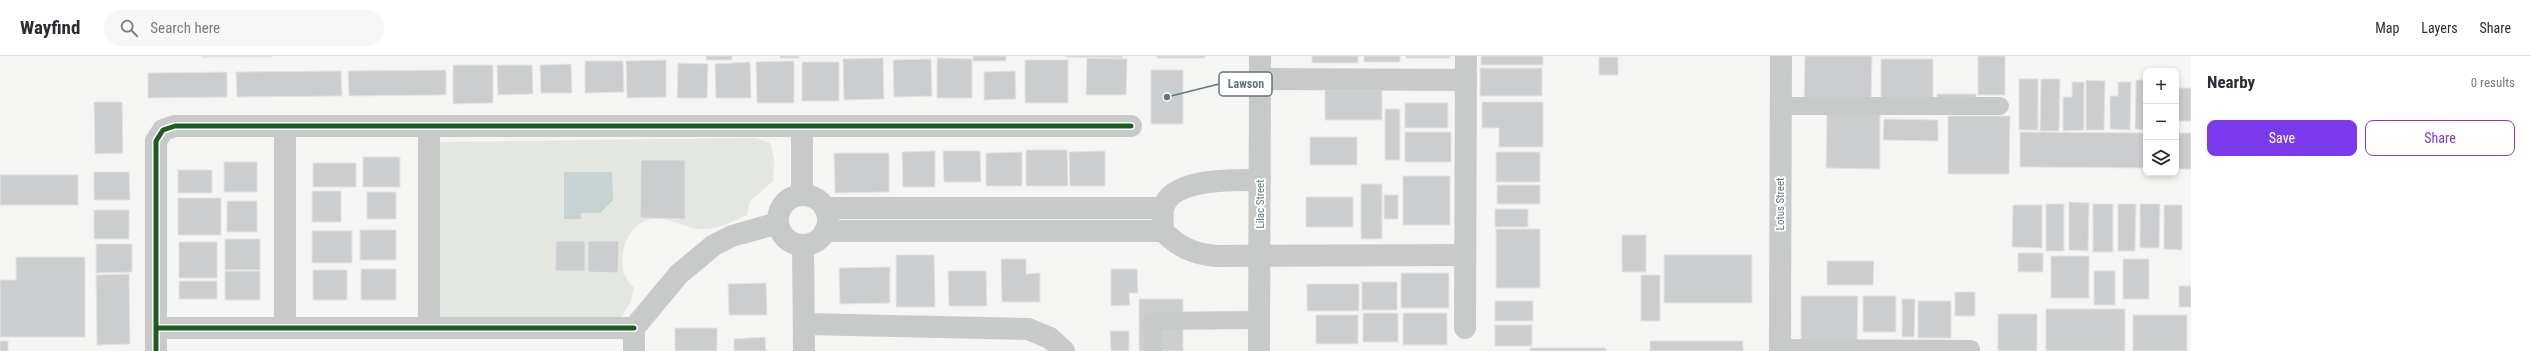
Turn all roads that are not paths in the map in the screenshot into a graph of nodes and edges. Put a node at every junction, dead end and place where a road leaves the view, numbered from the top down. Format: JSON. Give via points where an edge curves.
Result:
{"nodes":[{"id":1,"x":1260,"y":56,"type":"edge"},
{"id":2,"x":1466,"y":56,"type":"edge"},
{"id":3,"x":1781,"y":56,"type":"edge"},
{"id":4,"x":1260,"y":79,"type":"junction"},
{"id":5,"x":1466,"y":80,"type":"junction"},
{"id":6,"x":1781,"y":106,"type":"junction"},
{"id":7,"x":2000,"y":106,"type":"dead end"},
{"id":8,"x":285,"y":126,"type":"junction"},
{"id":9,"x":429,"y":126,"type":"junction"},
{"id":10,"x":802,"y":126,"type":"junction"},
{"id":11,"x":1131,"y":126,"type":"dead end"},
{"id":12,"x":1260,"y":180,"type":"junction"},
{"id":13,"x":802,"y":194,"type":"junction"},
{"id":14,"x":825,"y":208,"type":"junction"},
{"id":15,"x":1089,"y":208,"type":"junction"},
{"id":16,"x":1163,"y":208,"type":"junction"},
{"id":17,"x":778,"y":223,"type":"junction"},
{"id":18,"x":825,"y":231,"type":"junction"},
{"id":19,"x":1089,"y":231,"type":"junction"},
{"id":20,"x":1163,"y":231,"type":"junction"},
{"id":21,"x":803,"y":245,"type":"junction"},
{"id":22,"x":1465,"y":255,"type":"junction"},
{"id":23,"x":1260,"y":256,"type":"junction"},
{"id":24,"x":1259,"y":320,"type":"junction"},
{"id":25,"x":804,"y":324,"type":"junction"},
{"id":26,"x":156,"y":328,"type":"junction"},
{"id":27,"x":285,"y":328,"type":"junction"},
{"id":28,"x":429,"y":328,"type":"junction"},
{"id":29,"x":634,"y":328,"type":"junction"},
{"id":30,"x":1465,"y":328,"type":"dead end"},
{"id":31,"x":1780,"y":349,"type":"edge"},
{"id":32,"x":1971,"y":349,"type":"dead end"},
{"id":33,"x":156,"y":351,"type":"edge"},
{"id":34,"x":634,"y":351,"type":"edge"},
{"id":35,"x":804,"y":351,"type":"edge"},
{"id":36,"x":1064,"y":351,"type":"edge"},
{"id":37,"x":1153,"y":351,"type":"edge"},
{"id":38,"x":1259,"y":351,"type":"edge"}],
"edges":[{"from":1,"to":4,"type":"street","name":"Lilac Street"},
{"from":2,"to":5,"type":"street"},
{"from":3,"to":6,"type":"street","name":"Lotus Street"},
{"from":4,"to":5,"type":"street"},
{"from":4,"to":12,"type":"street","name":"Lilac Street"},
{"from":5,"to":22,"type":"street"},
{"from":6,"to":7,"type":"lane"},
{"from":6,"to":31,"type":"street","name":"Lotus Street"},
{"from":8,"to":9,"type":"street"},
{"from":8,"to":26,"type":"street","via":[[175,126],[163,130],[156,141]]},
{"from":8,"to":27,"type":"street"},
{"from":9,"to":10,"type":"street"},
{"from":9,"to":28,"type":"street"},
{"from":10,"to":11,"type":"street"},
{"from":10,"to":13,"type":"street"},
{"from":12,"to":16,"type":"street","via":[[1199,183],[1183,189],[1170,198]]},
{"from":12,"to":23,"type":"street","name":"Lilac Street"},
{"from":13,"to":14,"type":"street","via":[[815,198]]},
{"from":13,"to":17,"type":"street","via":[[783,203],[779,210]]},
{"from":14,"to":15,"type":"street"},
{"from":14,"to":18,"type":"street","via":[[828,223]]},
{"from":15,"to":16,"type":"street"},
{"from":15,"to":19,"type":"street"},
{"from":16,"to":20,"type":"street"},
{"from":17,"to":21,"type":"street","via":[[780,232],[786,239]]},
{"from":17,"to":29,"type":"street","via":[[732,236],[714,245],[679,274]]},
{"from":18,"to":19,"type":"street"},
{"from":18,"to":21,"type":"street","via":[[816,242]]},
{"from":19,"to":20,"type":"street"},
{"from":20,"to":23,"type":"street","via":[[1173,242],[1203,254]]},
{"from":21,"to":25,"type":"street"},
{"from":22,"to":23,"type":"street"},
{"from":22,"to":30,"type":"street"},
{"from":23,"to":24,"type":"street","name":"Lilac Street"},
{"from":24,"to":37,"type":"lane","via":[[1152,321]]},
{"from":24,"to":38,"type":"street","name":"Lilac Street"},
{"from":25,"to":35,"type":"street"},
{"from":25,"to":36,"type":"street","via":[[1028,329],[1050,338]]},
{"from":26,"to":27,"type":"street"},
{"from":26,"to":33,"type":"street"},
{"from":27,"to":28,"type":"street"},
{"from":28,"to":29,"type":"street"},
{"from":29,"to":34,"type":"street"},
{"from":31,"to":32,"type":"lane"}]}
